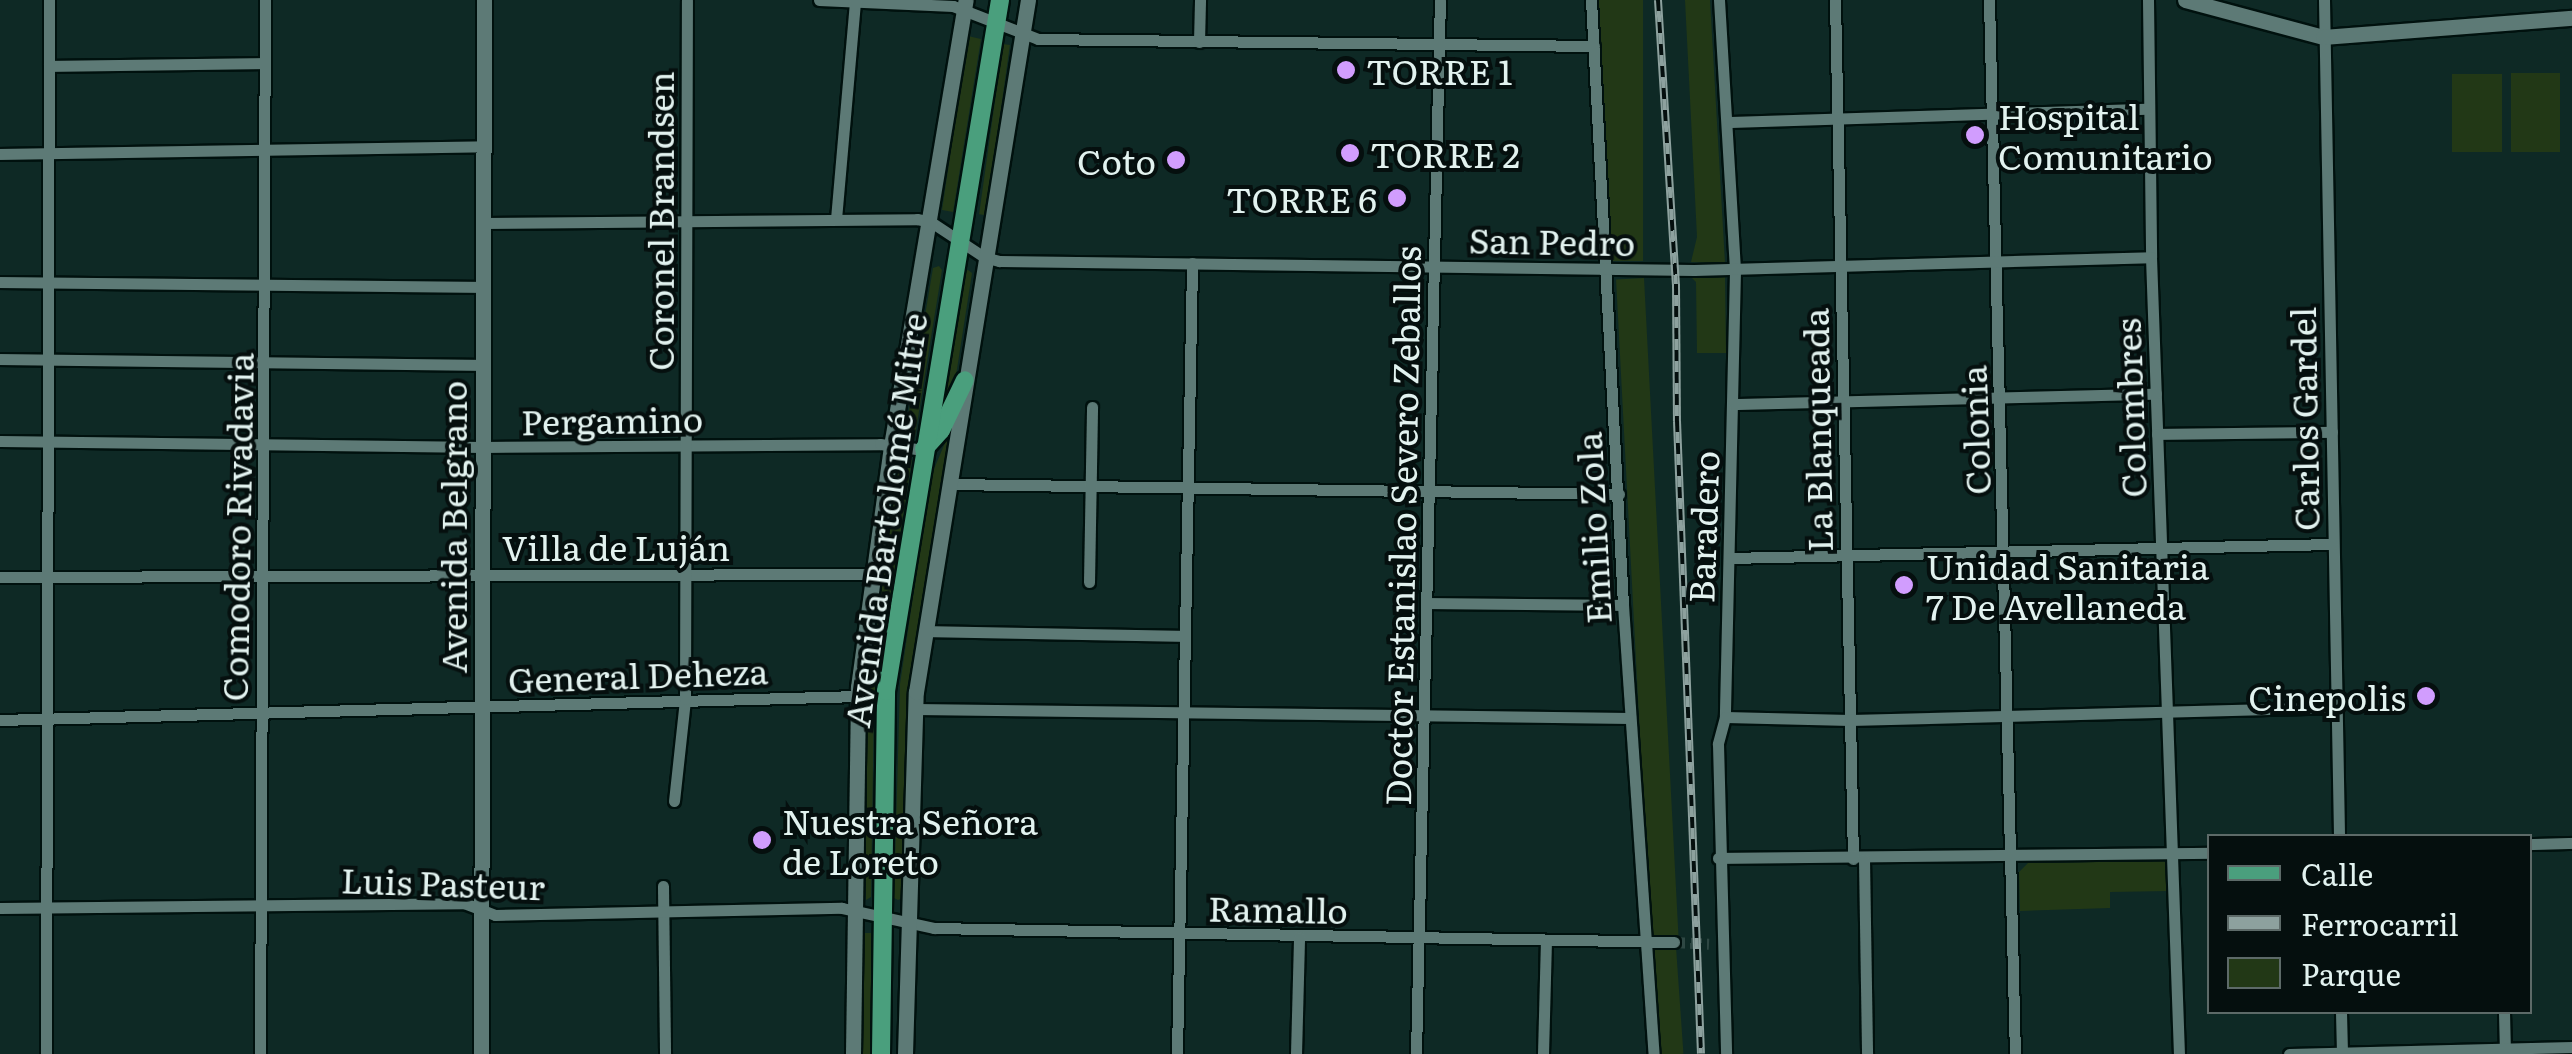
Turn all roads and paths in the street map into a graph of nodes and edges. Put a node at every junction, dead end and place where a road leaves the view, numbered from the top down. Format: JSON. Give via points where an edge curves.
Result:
{"nodes":[{"id":1,"x":49,"y":0,"type":"edge"},
{"id":2,"x":265,"y":0,"type":"edge"},
{"id":3,"x":484,"y":0,"type":"edge"},
{"id":4,"x":687,"y":0,"type":"edge"},
{"id":5,"x":819,"y":0,"type":"edge"},
{"id":6,"x":1000,"y":0,"type":"edge"},
{"id":7,"x":1028,"y":0,"type":"edge"},
{"id":8,"x":1200,"y":0,"type":"edge"},
{"id":9,"x":1440,"y":0,"type":"edge"},
{"id":10,"x":1591,"y":0,"type":"edge"},
{"id":11,"x":1719,"y":0,"type":"edge"},
{"id":12,"x":1835,"y":0,"type":"edge"},
{"id":13,"x":1989,"y":0,"type":"edge"},
{"id":14,"x":2148,"y":0,"type":"edge"},
{"id":15,"x":2185,"y":0,"type":"edge"},
{"id":16,"x":855,"y":1,"type":"edge"},
{"id":17,"x":2324,"y":2,"type":"edge"},
{"id":18,"x":965,"y":5,"type":"edge"},
{"id":19,"x":2572,"y":18,"type":"edge"},
{"id":20,"x":996,"y":25,"type":"junction"},
{"id":21,"x":1022,"y":36,"type":"junction"},
{"id":22,"x":2323,"y":37,"type":"junction"},
{"id":23,"x":1199,"y":42,"type":"junction"},
{"id":24,"x":1440,"y":46,"type":"junction"},
{"id":25,"x":1594,"y":46,"type":"junction"},
{"id":26,"x":264,"y":63,"type":"junction"},
{"id":27,"x":49,"y":66,"type":"junction"},
{"id":28,"x":2149,"y":110,"type":"junction"},
{"id":29,"x":1992,"y":114,"type":"junction"},
{"id":30,"x":1838,"y":118,"type":"junction"},
{"id":31,"x":1728,"y":122,"type":"junction"},
{"id":32,"x":482,"y":146,"type":"junction"},
{"id":33,"x":266,"y":150,"type":"junction"},
{"id":34,"x":48,"y":153,"type":"junction"},
{"id":35,"x":0,"y":154,"type":"edge"},
{"id":36,"x":836,"y":219,"type":"junction"},
{"id":37,"x":686,"y":222,"type":"junction"},
{"id":38,"x":931,"y":222,"type":"junction"},
{"id":39,"x":484,"y":223,"type":"junction"},
{"id":40,"x":958,"y":240,"type":"junction"},
{"id":41,"x":984,"y":257,"type":"junction"},
{"id":42,"x":2151,"y":258,"type":"junction"},
{"id":43,"x":1996,"y":261,"type":"junction"},
{"id":44,"x":1192,"y":263,"type":"junction"},
{"id":45,"x":1433,"y":266,"type":"junction"},
{"id":46,"x":1606,"y":268,"type":"junction"},
{"id":47,"x":1840,"y":268,"type":"junction"},
{"id":48,"x":1735,"y":270,"type":"junction"},
{"id":49,"x":0,"y":282,"type":"edge"},
{"id":50,"x":48,"y":282,"type":"junction"},
{"id":51,"x":267,"y":286,"type":"junction"},
{"id":52,"x":482,"y":287,"type":"junction"},
{"id":53,"x":0,"y":358,"type":"edge"},
{"id":54,"x":46,"y":359,"type":"junction"},
{"id":55,"x":266,"y":362,"type":"junction"},
{"id":56,"x":482,"y":365,"type":"junction"},
{"id":57,"x":965,"y":380,"type":"junction"},
{"id":58,"x":2156,"y":394,"type":"junction"},
{"id":59,"x":2001,"y":398,"type":"junction"},
{"id":60,"x":1843,"y":402,"type":"junction"},
{"id":61,"x":1733,"y":404,"type":"junction"},
{"id":62,"x":1092,"y":407,"type":"dead end"},
{"id":63,"x":2332,"y":432,"type":"junction"},
{"id":64,"x":2158,"y":434,"type":"junction"},
{"id":65,"x":0,"y":441,"type":"edge"},
{"id":66,"x":48,"y":442,"type":"junction"},
{"id":67,"x":686,"y":445,"type":"junction"},
{"id":68,"x":265,"y":446,"type":"junction"},
{"id":69,"x":891,"y":446,"type":"junction"},
{"id":70,"x":482,"y":448,"type":"junction"},
{"id":71,"x":924,"y":450,"type":"junction"},
{"id":72,"x":950,"y":484,"type":"junction"},
{"id":73,"x":1089,"y":488,"type":"junction"},
{"id":74,"x":1428,"y":489,"type":"junction"},
{"id":75,"x":1187,"y":490,"type":"junction"},
{"id":76,"x":1619,"y":494,"type":"junction"},
{"id":77,"x":2333,"y":544,"type":"junction"},
{"id":78,"x":2161,"y":548,"type":"junction"},
{"id":79,"x":2006,"y":552,"type":"junction"},
{"id":80,"x":1729,"y":558,"type":"junction"},
{"id":81,"x":1845,"y":558,"type":"junction"},
{"id":82,"x":684,"y":572,"type":"junction"},
{"id":83,"x":872,"y":574,"type":"junction"},
{"id":84,"x":483,"y":575,"type":"junction"},
{"id":85,"x":262,"y":576,"type":"junction"},
{"id":86,"x":48,"y":577,"type":"junction"},
{"id":87,"x":0,"y":578,"type":"edge"},
{"id":88,"x":1089,"y":582,"type":"dead end"},
{"id":89,"x":1428,"y":603,"type":"junction"},
{"id":90,"x":1623,"y":605,"type":"junction"},
{"id":91,"x":926,"y":631,"type":"junction"},
{"id":92,"x":1184,"y":636,"type":"junction"},
{"id":93,"x":857,"y":696,"type":"junction"},
{"id":94,"x":685,"y":699,"type":"junction"},
{"id":95,"x":482,"y":706,"type":"junction"},
{"id":96,"x":2336,"y":706,"type":"junction"},
{"id":97,"x":916,"y":709,"type":"junction"},
{"id":98,"x":1182,"y":710,"type":"junction"},
{"id":99,"x":2167,"y":710,"type":"junction"},
{"id":100,"x":261,"y":712,"type":"junction"},
{"id":101,"x":1425,"y":714,"type":"junction"},
{"id":102,"x":2009,"y":714,"type":"junction"},
{"id":103,"x":1630,"y":718,"type":"junction"},
{"id":104,"x":1725,"y":718,"type":"junction"},
{"id":105,"x":46,"y":719,"type":"junction"},
{"id":106,"x":0,"y":720,"type":"edge"},
{"id":107,"x":1850,"y":720,"type":"junction"},
{"id":108,"x":674,"y":801,"type":"dead end"},
{"id":109,"x":2338,"y":834,"type":"edge"},
{"id":110,"x":2572,"y":843,"type":"edge"},
{"id":111,"x":2532,"y":844,"type":"edge"},
{"id":112,"x":2207,"y":853,"type":"edge"},
{"id":113,"x":2174,"y":854,"type":"junction"},
{"id":114,"x":1718,"y":858,"type":"junction"},
{"id":115,"x":2012,"y":858,"type":"junction"},
{"id":116,"x":1859,"y":859,"type":"junction"},
{"id":117,"x":663,"y":886,"type":"dead end"},
{"id":118,"x":262,"y":906,"type":"junction"},
{"id":119,"x":47,"y":907,"type":"junction"},
{"id":120,"x":0,"y":908,"type":"edge"},
{"id":121,"x":480,"y":910,"type":"junction"},
{"id":122,"x":855,"y":910,"type":"junction"},
{"id":123,"x":663,"y":911,"type":"junction"},
{"id":124,"x":882,"y":918,"type":"junction"},
{"id":125,"x":907,"y":926,"type":"junction"},
{"id":126,"x":1178,"y":934,"type":"junction"},
{"id":127,"x":1299,"y":937,"type":"junction"},
{"id":128,"x":1420,"y":938,"type":"junction"},
{"id":129,"x":1546,"y":941,"type":"junction"},
{"id":130,"x":1644,"y":941,"type":"junction"},
{"id":131,"x":1674,"y":942,"type":"tunnel mouth"},
{"id":132,"x":2341,"y":1014,"type":"edge"},
{"id":133,"x":2504,"y":1014,"type":"edge"},
{"id":134,"x":2572,"y":1046,"type":"edge"},
{"id":135,"x":2505,"y":1051,"type":"edge"},
{"id":136,"x":2342,"y":1053,"type":"edge"},
{"id":137,"x":46,"y":1054,"type":"edge"},
{"id":138,"x":260,"y":1054,"type":"edge"},
{"id":139,"x":480,"y":1054,"type":"edge"},
{"id":140,"x":665,"y":1054,"type":"edge"},
{"id":141,"x":853,"y":1054,"type":"edge"},
{"id":142,"x":880,"y":1054,"type":"edge"},
{"id":143,"x":904,"y":1054,"type":"edge"},
{"id":144,"x":1177,"y":1054,"type":"edge"},
{"id":145,"x":1296,"y":1054,"type":"edge"},
{"id":146,"x":1416,"y":1054,"type":"edge"},
{"id":147,"x":1543,"y":1054,"type":"edge"},
{"id":148,"x":1654,"y":1054,"type":"edge"},
{"id":149,"x":1726,"y":1054,"type":"edge"},
{"id":150,"x":1867,"y":1054,"type":"edge"},
{"id":151,"x":2015,"y":1054,"type":"edge"},
{"id":152,"x":2180,"y":1054,"type":"edge"},
{"id":153,"x":2289,"y":1054,"type":"edge"}],
"edges":[{"from":1,"to":27,"type":"street"},
{"from":2,"to":26,"type":"street","name":"Comodoro Rivadavia"},
{"from":3,"to":32,"type":"street","name":"Avenida Belgrano"},
{"from":4,"to":37,"type":"street","name":"Coronel Brandsen"},
{"from":5,"to":16,"type":"street"},
{"from":6,"to":20,"type":"main road","name":"Avenida Bartolomé Mitre"},
{"from":7,"to":21,"type":"street","name":"Avenida Bartolomé Mitre"},
{"from":8,"to":23,"type":"street"},
{"from":9,"to":24,"type":"street","name":"Doctor Estanislao Severo Zeballos"},
{"from":10,"to":25,"type":"street","name":"Emilio Zola"},
{"from":11,"to":31,"type":"street","name":"Baradero"},
{"from":12,"to":30,"type":"street","name":"La Blanqueada"},
{"from":13,"to":29,"type":"street","name":"Colonia"},
{"from":14,"to":28,"type":"street","name":"Colombres"},
{"from":15,"to":22,"type":"street"},
{"from":16,"to":18,"type":"street"},
{"from":16,"to":36,"type":"street"},
{"from":17,"to":22,"type":"street","name":"Carlos Gardel"},
{"from":18,"to":20,"type":"street"},
{"from":18,"to":38,"type":"street","name":"Avenida Bartolomé Mitre"},
{"from":19,"to":22,"type":"street"},
{"from":20,"to":21,"type":"street"},
{"from":20,"to":40,"type":"main road","name":"Avenida Bartolomé Mitre"},
{"from":21,"to":23,"type":"street"},
{"from":21,"to":41,"type":"street","name":"Avenida Bartolomé Mitre"},
{"from":22,"to":63,"type":"street","name":"Carlos Gardel"},
{"from":23,"to":24,"type":"street"},
{"from":24,"to":25,"type":"street"},
{"from":24,"to":45,"type":"street","name":"Doctor Estanislao Severo Zeballos"},
{"from":25,"to":46,"type":"street","name":"Emilio Zola"},
{"from":26,"to":27,"type":"street"},
{"from":26,"to":33,"type":"street","name":"Comodoro Rivadavia"},
{"from":27,"to":34,"type":"street"},
{"from":28,"to":29,"type":"street"},
{"from":28,"to":42,"type":"street","name":"Colombres"},
{"from":29,"to":30,"type":"street"},
{"from":29,"to":43,"type":"street","name":"Colonia"},
{"from":30,"to":31,"type":"street"},
{"from":30,"to":47,"type":"street","name":"La Blanqueada"},
{"from":31,"to":48,"type":"street","name":"Baradero"},
{"from":32,"to":33,"type":"street"},
{"from":32,"to":39,"type":"street","name":"Avenida Belgrano"},
{"from":33,"to":34,"type":"street"},
{"from":33,"to":51,"type":"street","name":"Comodoro Rivadavia"},
{"from":34,"to":35,"type":"street"},
{"from":34,"to":50,"type":"street"},
{"from":36,"to":37,"type":"street"},
{"from":36,"to":38,"type":"street"},
{"from":37,"to":39,"type":"street"},
{"from":37,"to":67,"type":"street","name":"Coronel Brandsen"},
{"from":38,"to":40,"type":"street","name":"San Pedro"},
{"from":38,"to":69,"type":"street","name":"Avenida Bartolomé Mitre"},
{"from":39,"to":52,"type":"street","name":"Avenida Belgrano"},
{"from":40,"to":41,"type":"street","name":"San Pedro"},
{"from":40,"to":71,"type":"main road","name":"Avenida Bartolomé Mitre"},
{"from":41,"to":44,"type":"street","name":"San Pedro"},
{"from":41,"to":57,"type":"street","name":"Avenida Bartolomé Mitre"},
{"from":42,"to":43,"type":"street","name":"San Pedro"},
{"from":42,"to":58,"type":"street","name":"Colombres"},
{"from":43,"to":47,"type":"street","name":"San Pedro"},
{"from":43,"to":59,"type":"street","name":"Colonia"},
{"from":44,"to":45,"type":"street","name":"San Pedro"},
{"from":44,"to":75,"type":"street"},
{"from":45,"to":46,"type":"street","name":"San Pedro"},
{"from":45,"to":74,"type":"street","name":"Doctor Estanislao Severo Zeballos"},
{"from":46,"to":48,"type":"street","name":"San Pedro"},
{"from":46,"to":76,"type":"street","name":"Emilio Zola"},
{"from":47,"to":48,"type":"street","name":"San Pedro"},
{"from":47,"to":60,"type":"street","name":"La Blanqueada"},
{"from":48,"to":61,"type":"street","name":"Baradero"},
{"from":49,"to":50,"type":"street"},
{"from":50,"to":51,"type":"street"},
{"from":50,"to":54,"type":"street"},
{"from":51,"to":52,"type":"street"},
{"from":51,"to":55,"type":"street","name":"Comodoro Rivadavia"},
{"from":52,"to":56,"type":"street","name":"Avenida Belgrano"},
{"from":53,"to":54,"type":"street"},
{"from":54,"to":55,"type":"street"},
{"from":54,"to":66,"type":"street"},
{"from":55,"to":56,"type":"street"},
{"from":55,"to":68,"type":"street","name":"Comodoro Rivadavia"},
{"from":56,"to":70,"type":"street","name":"Avenida Belgrano"},
{"from":57,"to":71,"type":"main road"},
{"from":57,"to":72,"type":"street","name":"Avenida Bartolomé Mitre"},
{"from":58,"to":59,"type":"street"},
{"from":58,"to":64,"type":"street","name":"Colombres"},
{"from":59,"to":60,"type":"street"},
{"from":59,"to":79,"type":"street","name":"Colonia"},
{"from":60,"to":61,"type":"street"},
{"from":60,"to":81,"type":"street","name":"La Blanqueada"},
{"from":61,"to":80,"type":"street","name":"Baradero"},
{"from":62,"to":73,"type":"street"},
{"from":63,"to":64,"type":"street"},
{"from":63,"to":77,"type":"street","name":"Carlos Gardel"},
{"from":64,"to":78,"type":"street","name":"Colombres"},
{"from":65,"to":66,"type":"street","name":"Pergamino"},
{"from":66,"to":68,"type":"street","name":"Pergamino"},
{"from":66,"to":86,"type":"street"},
{"from":67,"to":69,"type":"street","name":"Pergamino"},
{"from":67,"to":70,"type":"street","name":"Pergamino"},
{"from":67,"to":82,"type":"street","name":"Coronel Brandsen"},
{"from":68,"to":70,"type":"street","name":"Pergamino"},
{"from":68,"to":85,"type":"street","name":"Comodoro Rivadavia"},
{"from":69,"to":71,"type":"street","name":"Pergamino"},
{"from":69,"to":83,"type":"street","name":"Avenida Bartolomé Mitre"},
{"from":70,"to":84,"type":"street","name":"Avenida Belgrano"},
{"from":71,"to":124,"type":"main road","name":"Avenida Bartolomé Mitre","via":[[886,690]]},
{"from":72,"to":73,"type":"street"},
{"from":72,"to":91,"type":"street","name":"Avenida Bartolomé Mitre"},
{"from":73,"to":75,"type":"street"},
{"from":73,"to":88,"type":"street"},
{"from":74,"to":75,"type":"street"},
{"from":74,"to":76,"type":"street"},
{"from":74,"to":89,"type":"street","name":"Doctor Estanislao Severo Zeballos"},
{"from":75,"to":92,"type":"street"},
{"from":76,"to":90,"type":"street","name":"Emilio Zola"},
{"from":77,"to":78,"type":"street"},
{"from":77,"to":96,"type":"street","name":"Carlos Gardel"},
{"from":78,"to":79,"type":"street"},
{"from":78,"to":99,"type":"street","name":"Colombres"},
{"from":79,"to":81,"type":"street"},
{"from":79,"to":102,"type":"street","name":"Colonia"},
{"from":80,"to":81,"type":"street"},
{"from":80,"to":104,"type":"street","name":"Baradero"},
{"from":81,"to":107,"type":"street","name":"La Blanqueada"},
{"from":82,"to":83,"type":"street","name":"Villa de Luján"},
{"from":82,"to":84,"type":"street","name":"Villa de Luján"},
{"from":82,"to":94,"type":"street","name":"Coronel Brandsen"},
{"from":83,"to":93,"type":"street","name":"Avenida Bartolomé Mitre"},
{"from":84,"to":85,"type":"street","name":"Villa de Luján"},
{"from":84,"to":95,"type":"street","name":"Avenida Belgrano"},
{"from":85,"to":86,"type":"street","name":"Villa de Luján"},
{"from":85,"to":100,"type":"street","name":"Comodoro Rivadavia"},
{"from":86,"to":87,"type":"street","name":"Villa de Luján"},
{"from":86,"to":105,"type":"street"},
{"from":89,"to":90,"type":"street"},
{"from":89,"to":101,"type":"street","name":"Doctor Estanislao Severo Zeballos"},
{"from":90,"to":103,"type":"street","name":"Emilio Zola"},
{"from":91,"to":92,"type":"street"},
{"from":91,"to":97,"type":"street","name":"Avenida Bartolomé Mitre"},
{"from":92,"to":98,"type":"street"},
{"from":93,"to":94,"type":"street","name":"General Deheza"},
{"from":93,"to":122,"type":"street","name":"Avenida Bartolomé Mitre"},
{"from":94,"to":95,"type":"street","name":"General Deheza"},
{"from":94,"to":108,"type":"street","name":"Coronel Brandsen"},
{"from":95,"to":100,"type":"street","name":"General Deheza"},
{"from":95,"to":121,"type":"street","name":"Avenida Belgrano"},
{"from":96,"to":99,"type":"street"},
{"from":96,"to":109,"type":"street","name":"Carlos Gardel"},
{"from":97,"to":98,"type":"street"},
{"from":97,"to":125,"type":"street","name":"Avenida Bartolomé Mitre"},
{"from":98,"to":101,"type":"street"},
{"from":98,"to":126,"type":"street"},
{"from":99,"to":102,"type":"street"},
{"from":99,"to":113,"type":"street","name":"Colombres"},
{"from":100,"to":105,"type":"street","name":"General Deheza"},
{"from":100,"to":118,"type":"street","name":"Comodoro Rivadavia"},
{"from":101,"to":103,"type":"street"},
{"from":101,"to":128,"type":"street","name":"Doctor Estanislao Severo Zeballos"},
{"from":102,"to":107,"type":"street"},
{"from":102,"to":115,"type":"street","name":"Colonia"},
{"from":103,"to":130,"type":"street","name":"Emilio Zola"},
{"from":104,"to":107,"type":"street"},
{"from":104,"to":114,"type":"street","name":"Baradero","via":[[1718,744]]},
{"from":105,"to":106,"type":"street","name":"General Deheza"},
{"from":105,"to":119,"type":"street"},
{"from":107,"to":116,"type":"street","name":"La Blanqueada"},
{"from":110,"to":111,"type":"street"},
{"from":112,"to":113,"type":"street"},
{"from":113,"to":115,"type":"street"},
{"from":113,"to":152,"type":"street","name":"Colombres"},
{"from":114,"to":116,"type":"street"},
{"from":114,"to":149,"type":"street","name":"Baradero","via":[[1714,944]]},
{"from":115,"to":116,"type":"street"},
{"from":115,"to":151,"type":"street","name":"Colonia"},
{"from":116,"to":150,"type":"street","name":"La Blanqueada"},
{"from":117,"to":123,"type":"street"},
{"from":118,"to":119,"type":"street","name":"Luis Pasteur"},
{"from":118,"to":121,"type":"street","name":"Luis Pasteur","via":[[464,903]]},
{"from":118,"to":138,"type":"street","name":"Comodoro Rivadavia"},
{"from":119,"to":120,"type":"street","name":"Luis Pasteur"},
{"from":119,"to":137,"type":"street"},
{"from":121,"to":123,"type":"street","name":"Luis Pasteur"},
{"from":121,"to":139,"type":"street","name":"Avenida Belgrano"},
{"from":122,"to":123,"type":"street","name":"Luis Pasteur"},
{"from":122,"to":124,"type":"street","name":"Luis Pasteur"},
{"from":122,"to":141,"type":"street","name":"Avenida Bartolomé Mitre"},
{"from":123,"to":140,"type":"street"},
{"from":124,"to":125,"type":"street","name":"Ramallo"},
{"from":124,"to":142,"type":"main road","name":"Avenida Bartolomé Mitre"},
{"from":125,"to":126,"type":"street","name":"Ramallo"},
{"from":125,"to":143,"type":"street","name":"Avenida Bartolomé Mitre"},
{"from":126,"to":127,"type":"street","name":"Ramallo"},
{"from":126,"to":144,"type":"street"},
{"from":127,"to":128,"type":"street","name":"Ramallo"},
{"from":127,"to":145,"type":"street"},
{"from":128,"to":129,"type":"street","name":"Ramallo"},
{"from":128,"to":146,"type":"street","name":"Doctor Estanislao Severo Zeballos"},
{"from":129,"to":130,"type":"street","name":"Ramallo"},
{"from":129,"to":147,"type":"street"},
{"from":130,"to":131,"type":"street","name":"Ramallo"},
{"from":130,"to":148,"type":"street","name":"Emilio Zola"},
{"from":132,"to":136,"type":"street"},
{"from":133,"to":135,"type":"street"},
{"from":134,"to":135,"type":"street"},
{"from":135,"to":136,"type":"street"},
{"from":136,"to":153,"type":"street"}]}
